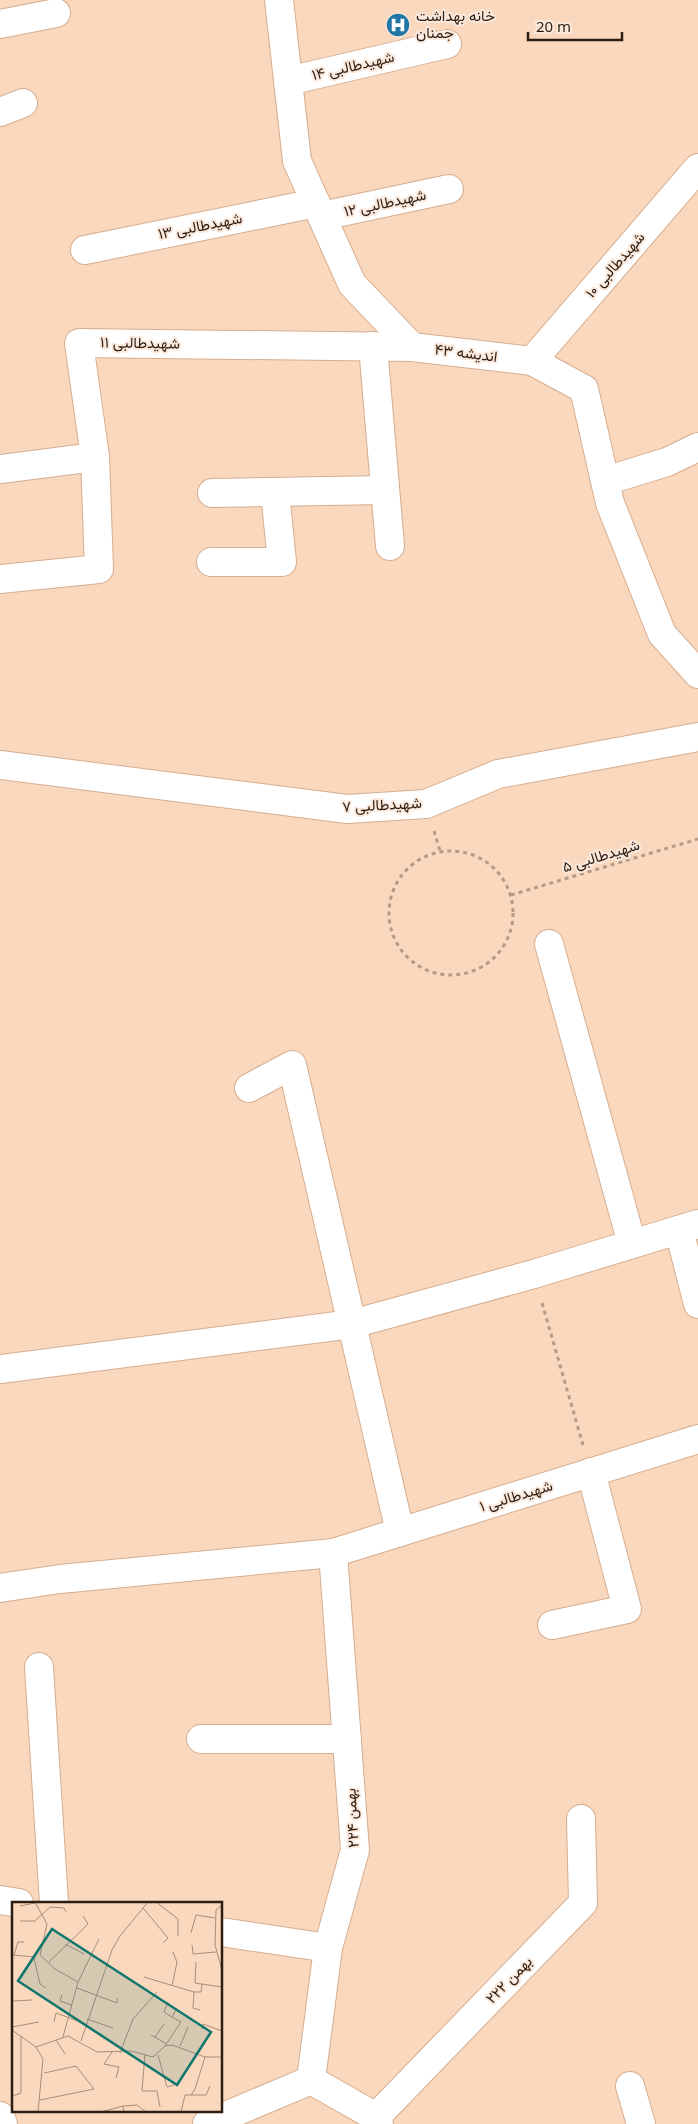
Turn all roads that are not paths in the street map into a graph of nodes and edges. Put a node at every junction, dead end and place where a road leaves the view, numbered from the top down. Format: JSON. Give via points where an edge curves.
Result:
{"nodes":[{"id":1,"x":279,"y":0,"type":"edge"},
{"id":2,"x":56,"y":13,"type":"dead end"},
{"id":3,"x":0,"y":24,"type":"edge"},
{"id":4,"x":447,"y":44,"type":"dead end"},
{"id":5,"x":288,"y":81,"type":"junction"},
{"id":6,"x":698,"y":168,"type":"edge"},
{"id":7,"x":449,"y":189,"type":"dead end"},
{"id":8,"x":319,"y":210,"type":"junction"},
{"id":9,"x":85,"y":250,"type":"dead end"},
{"id":10,"x":373,"y":346,"type":"junction"},
{"id":11,"x":412,"y":347,"type":"junction"},
{"id":12,"x":532,"y":361,"type":"junction"},
{"id":13,"x":698,"y":448,"type":"edge"},
{"id":14,"x":96,"y":457,"type":"junction"},
{"id":15,"x":0,"y":469,"type":"edge"},
{"id":16,"x":605,"y":481,"type":"junction"},
{"id":17,"x":385,"y":490,"type":"junction"},
{"id":18,"x":275,"y":492,"type":"junction"},
{"id":19,"x":212,"y":493,"type":"dead end"},
{"id":20,"x":390,"y":546,"type":"dead end"},
{"id":21,"x":211,"y":562,"type":"dead end"},
{"id":22,"x":0,"y":579,"type":"edge"},
{"id":23,"x":698,"y":674,"type":"edge"},
{"id":24,"x":698,"y":737,"type":"edge"},
{"id":25,"x":0,"y":765,"type":"edge"},
{"id":26,"x":549,"y":944,"type":"dead end"},
{"id":27,"x":249,"y":1088,"type":"dead end"},
{"id":28,"x":689,"y":1227,"type":"edge"},
{"id":29,"x":632,"y":1244,"type":"junction"},
{"id":30,"x":698,"y":1304,"type":"edge"},
{"id":31,"x":352,"y":1324,"type":"junction"},
{"id":32,"x":0,"y":1369,"type":"edge"},
{"id":33,"x":698,"y":1439,"type":"edge"},
{"id":34,"x":591,"y":1472,"type":"junction"},
{"id":35,"x":400,"y":1532,"type":"junction"},
{"id":36,"x":333,"y":1553,"type":"junction"},
{"id":37,"x":0,"y":1588,"type":"edge"},
{"id":38,"x":552,"y":1626,"type":"dead end"},
{"id":39,"x":39,"y":1667,"type":"dead end"},
{"id":40,"x":202,"y":1739,"type":"dead end"},
{"id":41,"x":347,"y":1739,"type":"junction"},
{"id":42,"x":581,"y":1819,"type":"dead end"},
{"id":43,"x":0,"y":1900,"type":"edge"},
{"id":44,"x":13,"y":1902,"type":"edge"},
{"id":45,"x":54,"y":1902,"type":"edge"},
{"id":46,"x":222,"y":1932,"type":"edge"},
{"id":47,"x":328,"y":1948,"type":"junction"},
{"id":48,"x":311,"y":2080,"type":"junction"},
{"id":49,"x":630,"y":2086,"type":"dead end"},
{"id":50,"x":0,"y":2116,"type":"edge"},
{"id":51,"x":377,"y":2121,"type":"edge"},
{"id":52,"x":3,"y":2124,"type":"edge"},
{"id":53,"x":207,"y":2124,"type":"edge"},
{"id":54,"x":641,"y":2124,"type":"edge"}],
"edges":[{"from":1,"to":5,"type":"street","name":"اندیشه ۴۳"},
{"from":2,"to":3,"type":"street"},
{"from":4,"to":5,"type":"street","name":"شهیدطالبی ۱۴"},
{"from":5,"to":8,"type":"street","name":"اندیشه ۴۳","via":[[297,161]]},
{"from":6,"to":12,"type":"street","name":"شهیدطالبی ۱۰"},
{"from":7,"to":8,"type":"street","name":"شهیدطالبی ۱۲"},
{"from":8,"to":9,"type":"street","name":"شهیدطالبی ۱۳"},
{"from":8,"to":11,"type":"street","name":"اندیشه ۴۳","via":[[352,284]]},
{"from":10,"to":11,"type":"street","name":"شهیدطالبی ۱۱"},
{"from":10,"to":14,"type":"street","name":"شهیدطالبی ۱۱","via":[[79,342]]},
{"from":10,"to":17,"type":"street"},
{"from":11,"to":12,"type":"street","name":"اندیشه ۴۳"},
{"from":12,"to":16,"type":"street","name":"اندیشه ۴۳","via":[[584,390]]},
{"from":13,"to":16,"type":"street","via":[[667,462]]},
{"from":14,"to":15,"type":"street"},
{"from":14,"to":22,"type":"street","via":[[99,569]]},
{"from":16,"to":23,"type":"street","name":"اندیشه ۴۳","via":[[610,503],[662,634]]},
{"from":17,"to":18,"type":"street"},
{"from":17,"to":20,"type":"street"},
{"from":18,"to":19,"type":"street"},
{"from":18,"to":21,"type":"street","via":[[282,562]]},
{"from":24,"to":25,"type":"street","name":"شهیدطالبی ۷","via":[[498,774],[426,804],[347,809]]},
{"from":26,"to":29,"type":"street"},
{"from":27,"to":31,"type":"street","via":[[292,1065]]},
{"from":28,"to":29,"type":"street"},
{"from":28,"to":30,"type":"street"},
{"from":29,"to":31,"type":"street"},
{"from":31,"to":32,"type":"street"},
{"from":31,"to":35,"type":"street"},
{"from":33,"to":34,"type":"street","name":"شهیدطالبی ۱"},
{"from":34,"to":35,"type":"street","name":"شهیدطالبی ۱"},
{"from":34,"to":38,"type":"street","via":[[627,1609]]},
{"from":35,"to":36,"type":"street","name":"شهیدطالبی ۱"},
{"from":36,"to":37,"type":"street","name":"شهیدطالبی ۱","via":[[60,1579]]},
{"from":36,"to":41,"type":"street","name":"۲۲بهمن ۴"},
{"from":39,"to":45,"type":"street"},
{"from":40,"to":41,"type":"street"},
{"from":41,"to":47,"type":"street","name":"۲۲بهمن ۴","via":[[355,1850]]},
{"from":42,"to":51,"type":"street","name":"۲۲بهمن ۲","via":[[583,1903]]},
{"from":43,"to":44,"type":"street"},
{"from":46,"to":47,"type":"street"},
{"from":47,"to":48,"type":"street","name":"۲۲بهمن ۴"},
{"from":48,"to":51,"type":"street"},
{"from":48,"to":53,"type":"street"},
{"from":49,"to":54,"type":"street"},
{"from":50,"to":52,"type":"street"}]}
